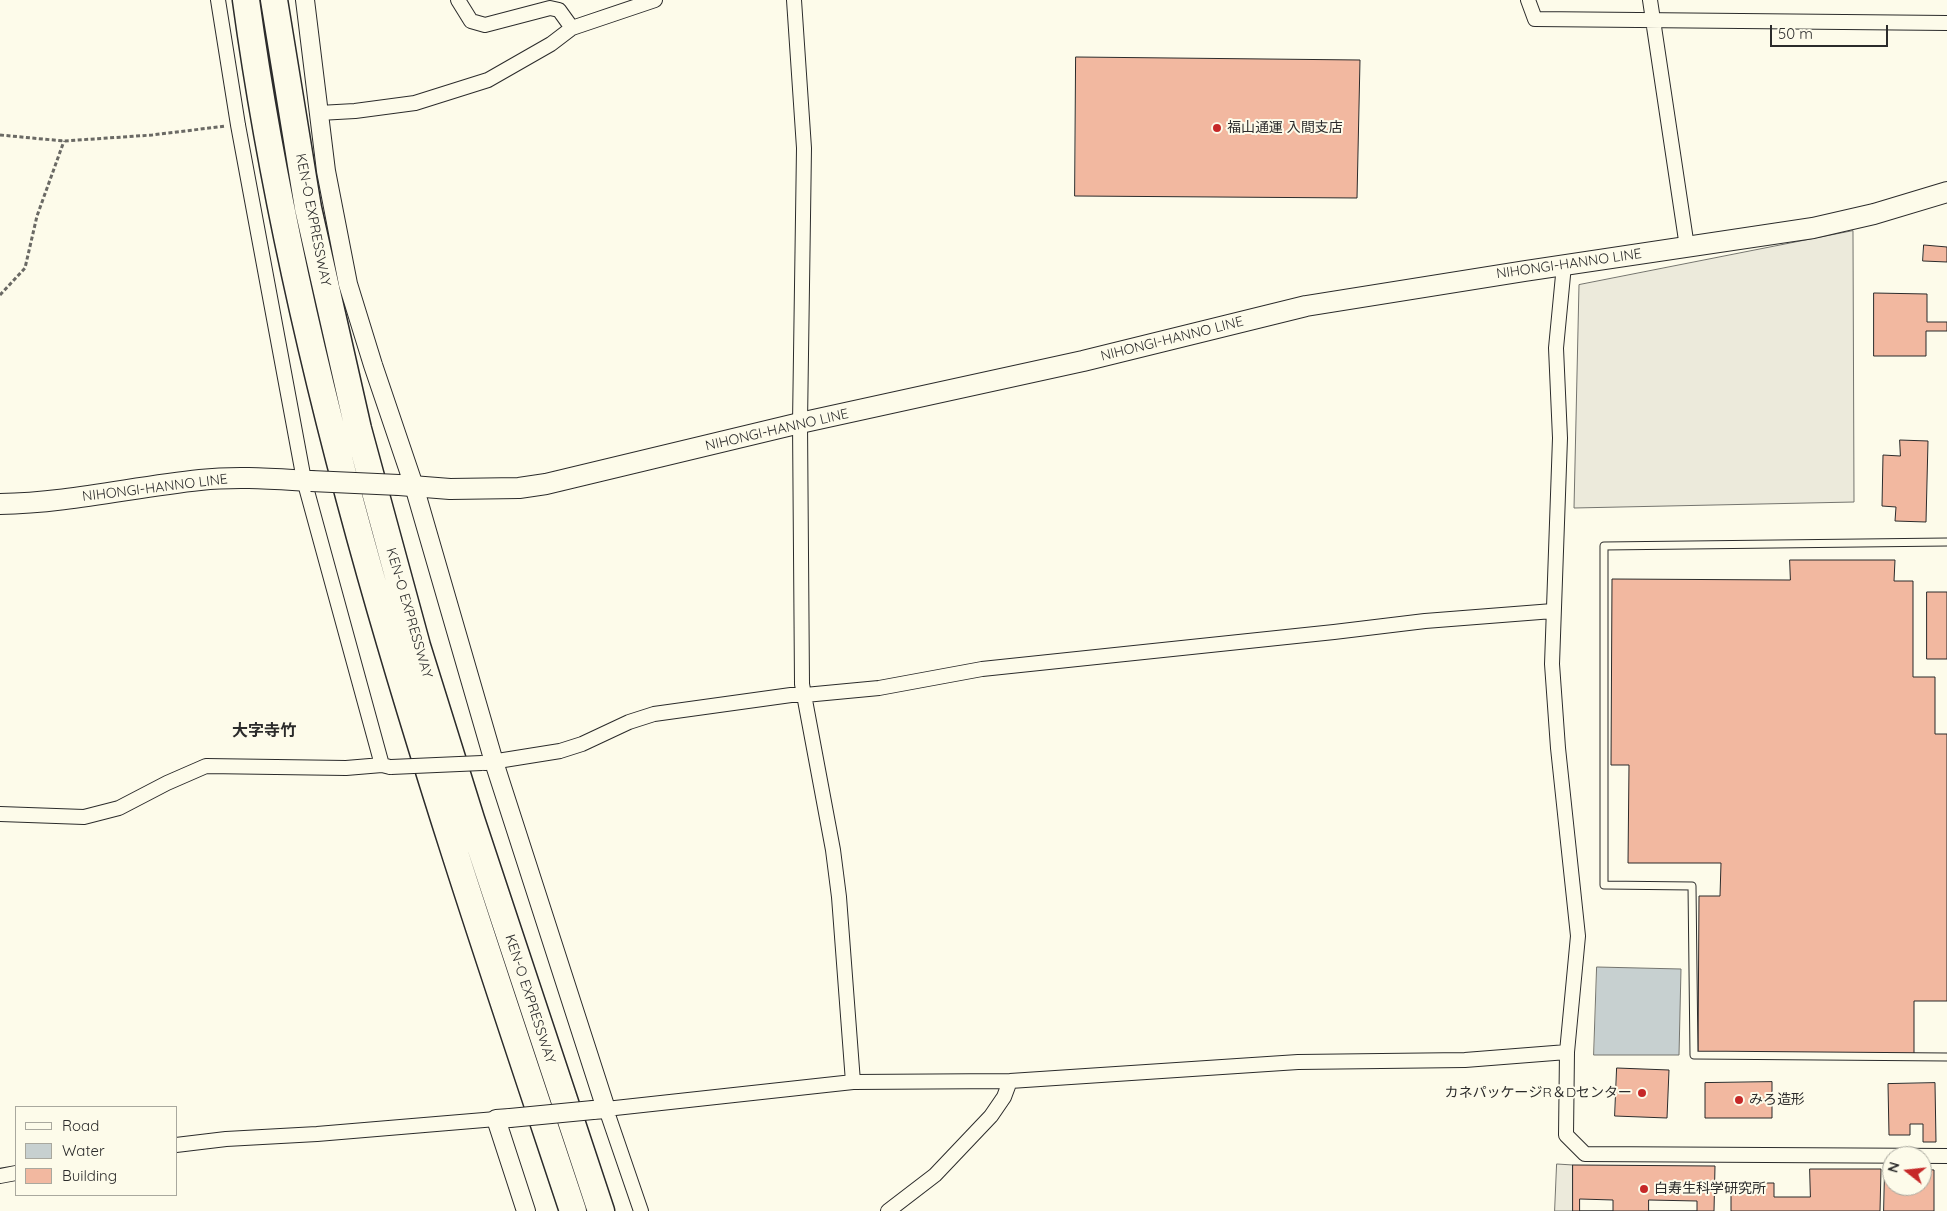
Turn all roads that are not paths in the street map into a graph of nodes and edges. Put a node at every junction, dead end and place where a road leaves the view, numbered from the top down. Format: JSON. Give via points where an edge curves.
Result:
{"nodes":[{"id":1,"x":218,"y":0,"type":"edge"},
{"id":2,"x":246,"y":0,"type":"edge"},
{"id":3,"x":274,"y":0,"type":"edge"},
{"id":4,"x":305,"y":0,"type":"edge"},
{"id":5,"x":458,"y":0,"type":"edge"},
{"id":6,"x":655,"y":0,"type":"edge"},
{"id":7,"x":794,"y":0,"type":"edge"},
{"id":8,"x":1528,"y":0,"type":"edge"},
{"id":9,"x":1650,"y":0,"type":"edge"},
{"id":10,"x":1653,"y":20,"type":"junction"},
{"id":11,"x":1947,"y":23,"type":"edge"},
{"id":12,"x":572,"y":28,"type":"junction"},
{"id":13,"x":319,"y":114,"type":"junction"},
{"id":14,"x":1947,"y":192,"type":"edge"},
{"id":15,"x":1687,"y":247,"type":"junction"},
{"id":16,"x":1564,"y":265,"type":"junction"},
{"id":17,"x":800,"y":423,"type":"junction"},
{"id":18,"x":307,"y":480,"type":"junction"},
{"id":19,"x":406,"y":485,"type":"junction"},
{"id":20,"x":0,"y":504,"type":"edge"},
{"id":21,"x":1947,"y":542,"type":"edge"},
{"id":22,"x":1553,"y":612,"type":"junction"},
{"id":23,"x":804,"y":695,"type":"junction"},
{"id":24,"x":488,"y":762,"type":"junction"},
{"id":25,"x":386,"y":766,"type":"junction"},
{"id":26,"x":0,"y":814,"type":"edge"},
{"id":27,"x":1567,"y":1052,"type":"junction"},
{"id":28,"x":1947,"y":1057,"type":"edge"},
{"id":29,"x":1010,"y":1081,"type":"junction"},
{"id":30,"x":853,"y":1082,"type":"junction"},
{"id":31,"x":600,"y":1109,"type":"junction"},
{"id":32,"x":503,"y":1119,"type":"junction"},
{"id":33,"x":178,"y":1145,"type":"edge"},
{"id":34,"x":1947,"y":1156,"type":"edge"},
{"id":35,"x":15,"y":1173,"type":"edge"},
{"id":36,"x":0,"y":1176,"type":"edge"},
{"id":37,"x":526,"y":1211,"type":"edge"},
{"id":38,"x":573,"y":1211,"type":"edge"},
{"id":39,"x":601,"y":1211,"type":"edge"},
{"id":40,"x":641,"y":1211,"type":"edge"},
{"id":41,"x":888,"y":1211,"type":"edge"}],
"edges":[{"from":1,"to":18,"type":"street","via":[[238,125]]},
{"from":2,"to":38,"type":"highway","name":"KEN-O EXPRESSWAY","via":[[282,213],[335,445],[391,650],[446,828]]},
{"from":3,"to":39,"type":"highway","name":"KEN-O EXPRESSWAY","via":[[308,208],[358,429],[417,646]]},
{"from":4,"to":13,"type":"street"},
{"from":5,"to":12,"type":"street","via":[[471,22],[485,25],[550,8],[559,10]]},
{"from":6,"to":12,"type":"street"},
{"from":7,"to":17,"type":"street","via":[[804,148]]},
{"from":8,"to":10,"type":"street","via":[[1535,19]]},
{"from":9,"to":10,"type":"street"},
{"from":10,"to":11,"type":"street"},
{"from":10,"to":15,"type":"street"},
{"from":12,"to":13,"type":"street","via":[[551,44],[488,80],[415,102]]},
{"from":13,"to":19,"type":"street","via":[[326,171],[348,284]]},
{"from":14,"to":15,"type":"main road","name":"NIHONGI-HANNO LINE","via":[[1813,228]]},
{"from":15,"to":16,"type":"main road","name":"NIHONGI-HANNO LINE"},
{"from":16,"to":17,"type":"main road","name":"NIHONGI-HANNO LINE","via":[[1306,306],[1042,370]]},
{"from":16,"to":22,"type":"street","via":[[1556,348],[1560,438]]},
{"from":17,"to":19,"type":"main road","name":"NIHONGI-HANNO LINE","via":[[546,484],[489,489]]},
{"from":17,"to":23,"type":"street"},
{"from":18,"to":19,"type":"main road","name":"NIHONGI-HANNO LINE","bridge":true},
{"from":18,"to":20,"type":"main road","name":"NIHONGI-HANNO LINE","via":[[218,478],[45,503]]},
{"from":18,"to":25,"type":"street"},
{"from":19,"to":24,"type":"street"},
{"from":21,"to":28,"type":"lane","via":[[1604,546],[1603,746],[1604,885],[1692,886],[1694,1055]]},
{"from":22,"to":23,"type":"street","via":[[1425,621],[982,669],[879,688]]},
{"from":22,"to":27,"type":"street","via":[[1552,664],[1578,936]]},
{"from":23,"to":24,"type":"street","via":[[654,714],[560,751]]},
{"from":23,"to":30,"type":"street","via":[[839,897]]},
{"from":24,"to":25,"type":"street","bridge":true},
{"from":24,"to":31,"type":"street"},
{"from":25,"to":26,"type":"street","via":[[206,766],[119,808],[84,817]]},
{"from":27,"to":29,"type":"street","via":[[1465,1060],[1298,1062]]},
{"from":27,"to":34,"type":"street","via":[[1566,1135],[1585,1154]]},
{"from":29,"to":30,"type":"street"},
{"from":29,"to":41,"type":"street","via":[[992,1116],[935,1175]]},
{"from":30,"to":31,"type":"street"},
{"from":31,"to":32,"type":"street","bridge":true},
{"from":31,"to":40,"type":"street"},
{"from":32,"to":33,"type":"street"},
{"from":32,"to":37,"type":"street"},
{"from":35,"to":36,"type":"street"}]}
